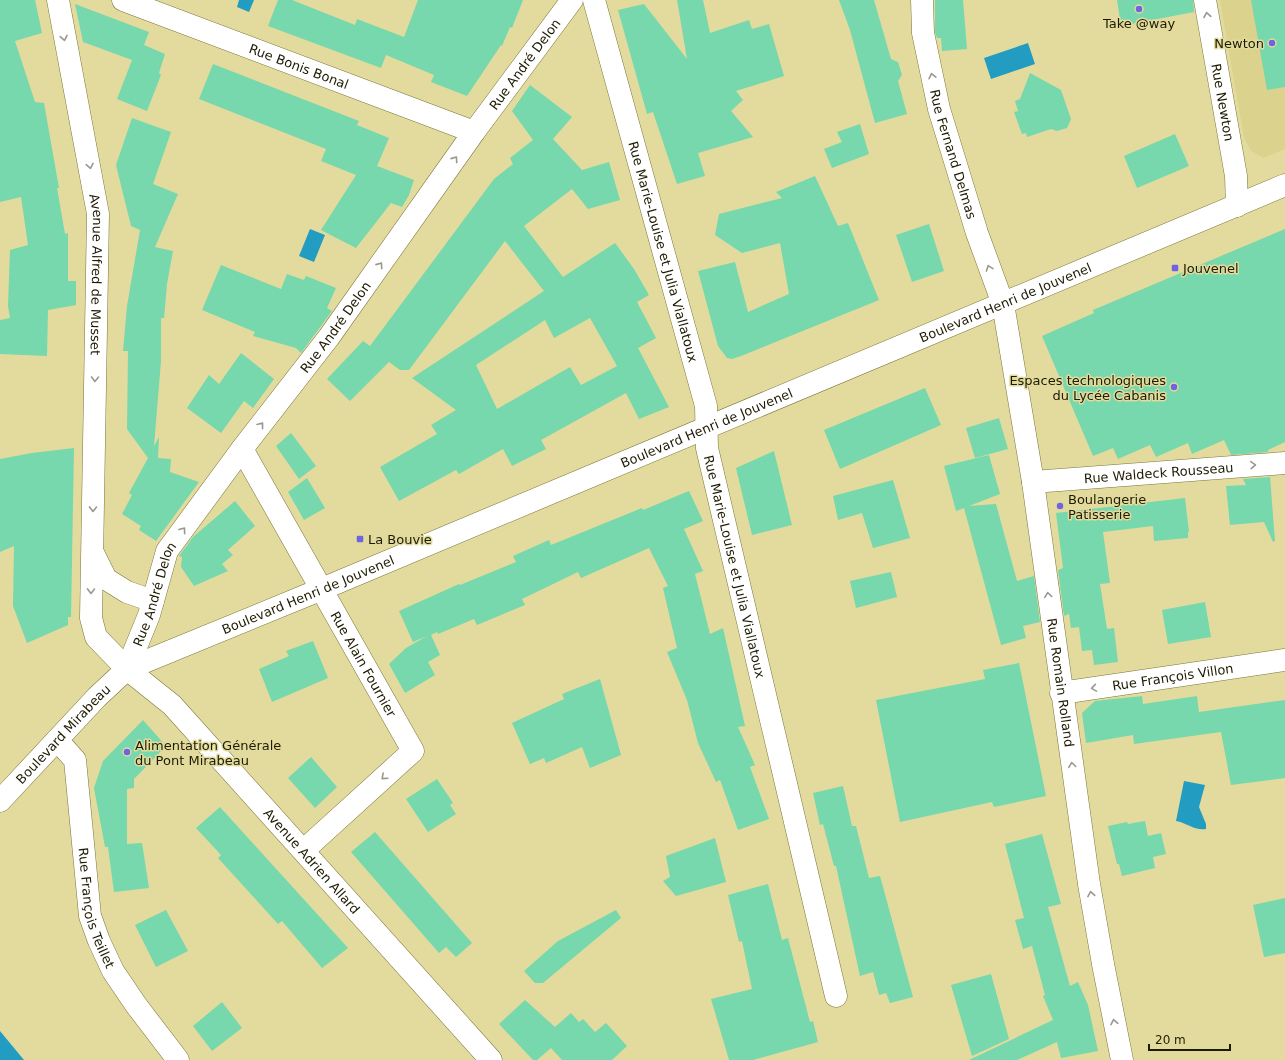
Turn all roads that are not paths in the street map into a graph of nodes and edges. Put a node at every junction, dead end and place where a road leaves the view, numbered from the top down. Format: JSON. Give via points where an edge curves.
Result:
{"nodes":[{"id":1,"x":58,"y":0,"type":"edge"},
{"id":2,"x":123,"y":0,"type":"edge"},
{"id":3,"x":572,"y":0,"type":"edge"},
{"id":4,"x":594,"y":0,"type":"edge"},
{"id":5,"x":922,"y":0,"type":"edge"},
{"id":6,"x":1205,"y":0,"type":"edge"},
{"id":7,"x":474,"y":132,"type":"junction"},
{"id":8,"x":1285,"y":186,"type":"edge"},
{"id":9,"x":1237,"y":206,"type":"junction"},
{"id":10,"x":1002,"y":304,"type":"junction"},
{"id":11,"x":707,"y":427,"type":"junction"},
{"id":12,"x":242,"y":449,"type":"junction"},
{"id":13,"x":1285,"y":463,"type":"edge"},
{"id":14,"x":1033,"y":482,"type":"junction"},
{"id":15,"x":92,"y":552,"type":"junction"},
{"id":16,"x":322,"y":589,"type":"junction"},
{"id":17,"x":153,"y":601,"type":"junction"},
{"id":18,"x":1285,"y":660,"type":"edge"},
{"id":19,"x":127,"y":668,"type":"junction"},
{"id":20,"x":1061,"y":693,"type":"junction"},
{"id":21,"x":57,"y":740,"type":"junction"},
{"id":22,"x":0,"y":801,"type":"edge"},
{"id":23,"x":304,"y":850,"type":"junction"},
{"id":24,"x":836,"y":996,"type":"dead end"},
{"id":25,"x":178,"y":1060,"type":"edge"},
{"id":26,"x":491,"y":1060,"type":"edge"},
{"id":27,"x":1122,"y":1060,"type":"edge"}],
"edges":[{"from":1,"to":15,"type":"street","name":"Avenue Alfred de Musset","one_way":true,"via":[[98,214]]},
{"from":2,"to":7,"type":"street","name":"Rue Bonis Bonal"},
{"from":3,"to":7,"type":"street","name":"Rue André Delon"},
{"from":4,"to":11,"type":"street","name":"Rue Marie-Louise et Julia Viallatoux","via":[[706,406]]},
{"from":10,"to":5,"type":"street","name":"Rue Fernand Delmas","one_way":true,"via":[[939,109],[923,33]]},
{"from":9,"to":6,"type":"street","name":"Rue Newton","one_way":true,"via":[[1236,176],[1240,149]]},
{"from":12,"to":7,"type":"street","name":"Rue André Delon","one_way":true,"via":[[329,337]]},
{"from":8,"to":9,"type":"street","name":"Boulevard Henri de Jouvenel"},
{"from":9,"to":10,"type":"street","name":"Boulevard Henri de Jouvenel"},
{"from":10,"to":11,"type":"street","name":"Boulevard Henri de Jouvenel"},
{"from":10,"to":14,"type":"street","name":"Rue Romain Rolland"},
{"from":11,"to":16,"type":"street","name":"Boulevard Henri de Jouvenel"},
{"from":11,"to":24,"type":"street","name":"Rue Marie-Louise et Julia Viallatoux","via":[[708,448]]},
{"from":12,"to":16,"type":"street","name":"Rue Alain Fournier"},
{"from":17,"to":12,"type":"street","name":"Rue André Delon","one_way":true,"via":[[167,551]]},
{"from":14,"to":13,"type":"street","name":"Rue Waldeck Rousseau","one_way":true},
{"from":20,"to":14,"type":"street","name":"Rue Romain Rolland","one_way":true},
{"from":15,"to":17,"type":"street","name":"Avenue Alfred de Musset","via":[[106,578],[127,592]]},
{"from":15,"to":19,"type":"street","name":"Avenue Alfred de Musset","one_way":true,"via":[[91,618],[96,637]]},
{"from":16,"to":19,"type":"street","name":"Boulevard Henri de Jouvenel"},
{"from":16,"to":23,"type":"street","name":"Rue Alain Fournier","one_way":true,"via":[[413,751]]},
{"from":17,"to":19,"type":"street","name":"Rue André Delon"},
{"from":18,"to":20,"type":"street","name":"Rue François Villon","one_way":true},
{"from":19,"to":21,"type":"street","name":"Boulevard Mirabeau"},
{"from":19,"to":23,"type":"street","name":"Avenue Adrien Allard","via":[[172,705]]},
{"from":27,"to":20,"type":"street","name":"Rue Romain Rolland","one_way":true,"via":[[1089,884]]},
{"from":21,"to":22,"type":"street","name":"Boulevard Mirabeau"},
{"from":21,"to":25,"type":"street","name":"Rue François Teillet","via":[[75,760],[90,916],[98,941],[113,971]]},
{"from":23,"to":26,"type":"street","name":"Avenue Adrien Allard"}]}
